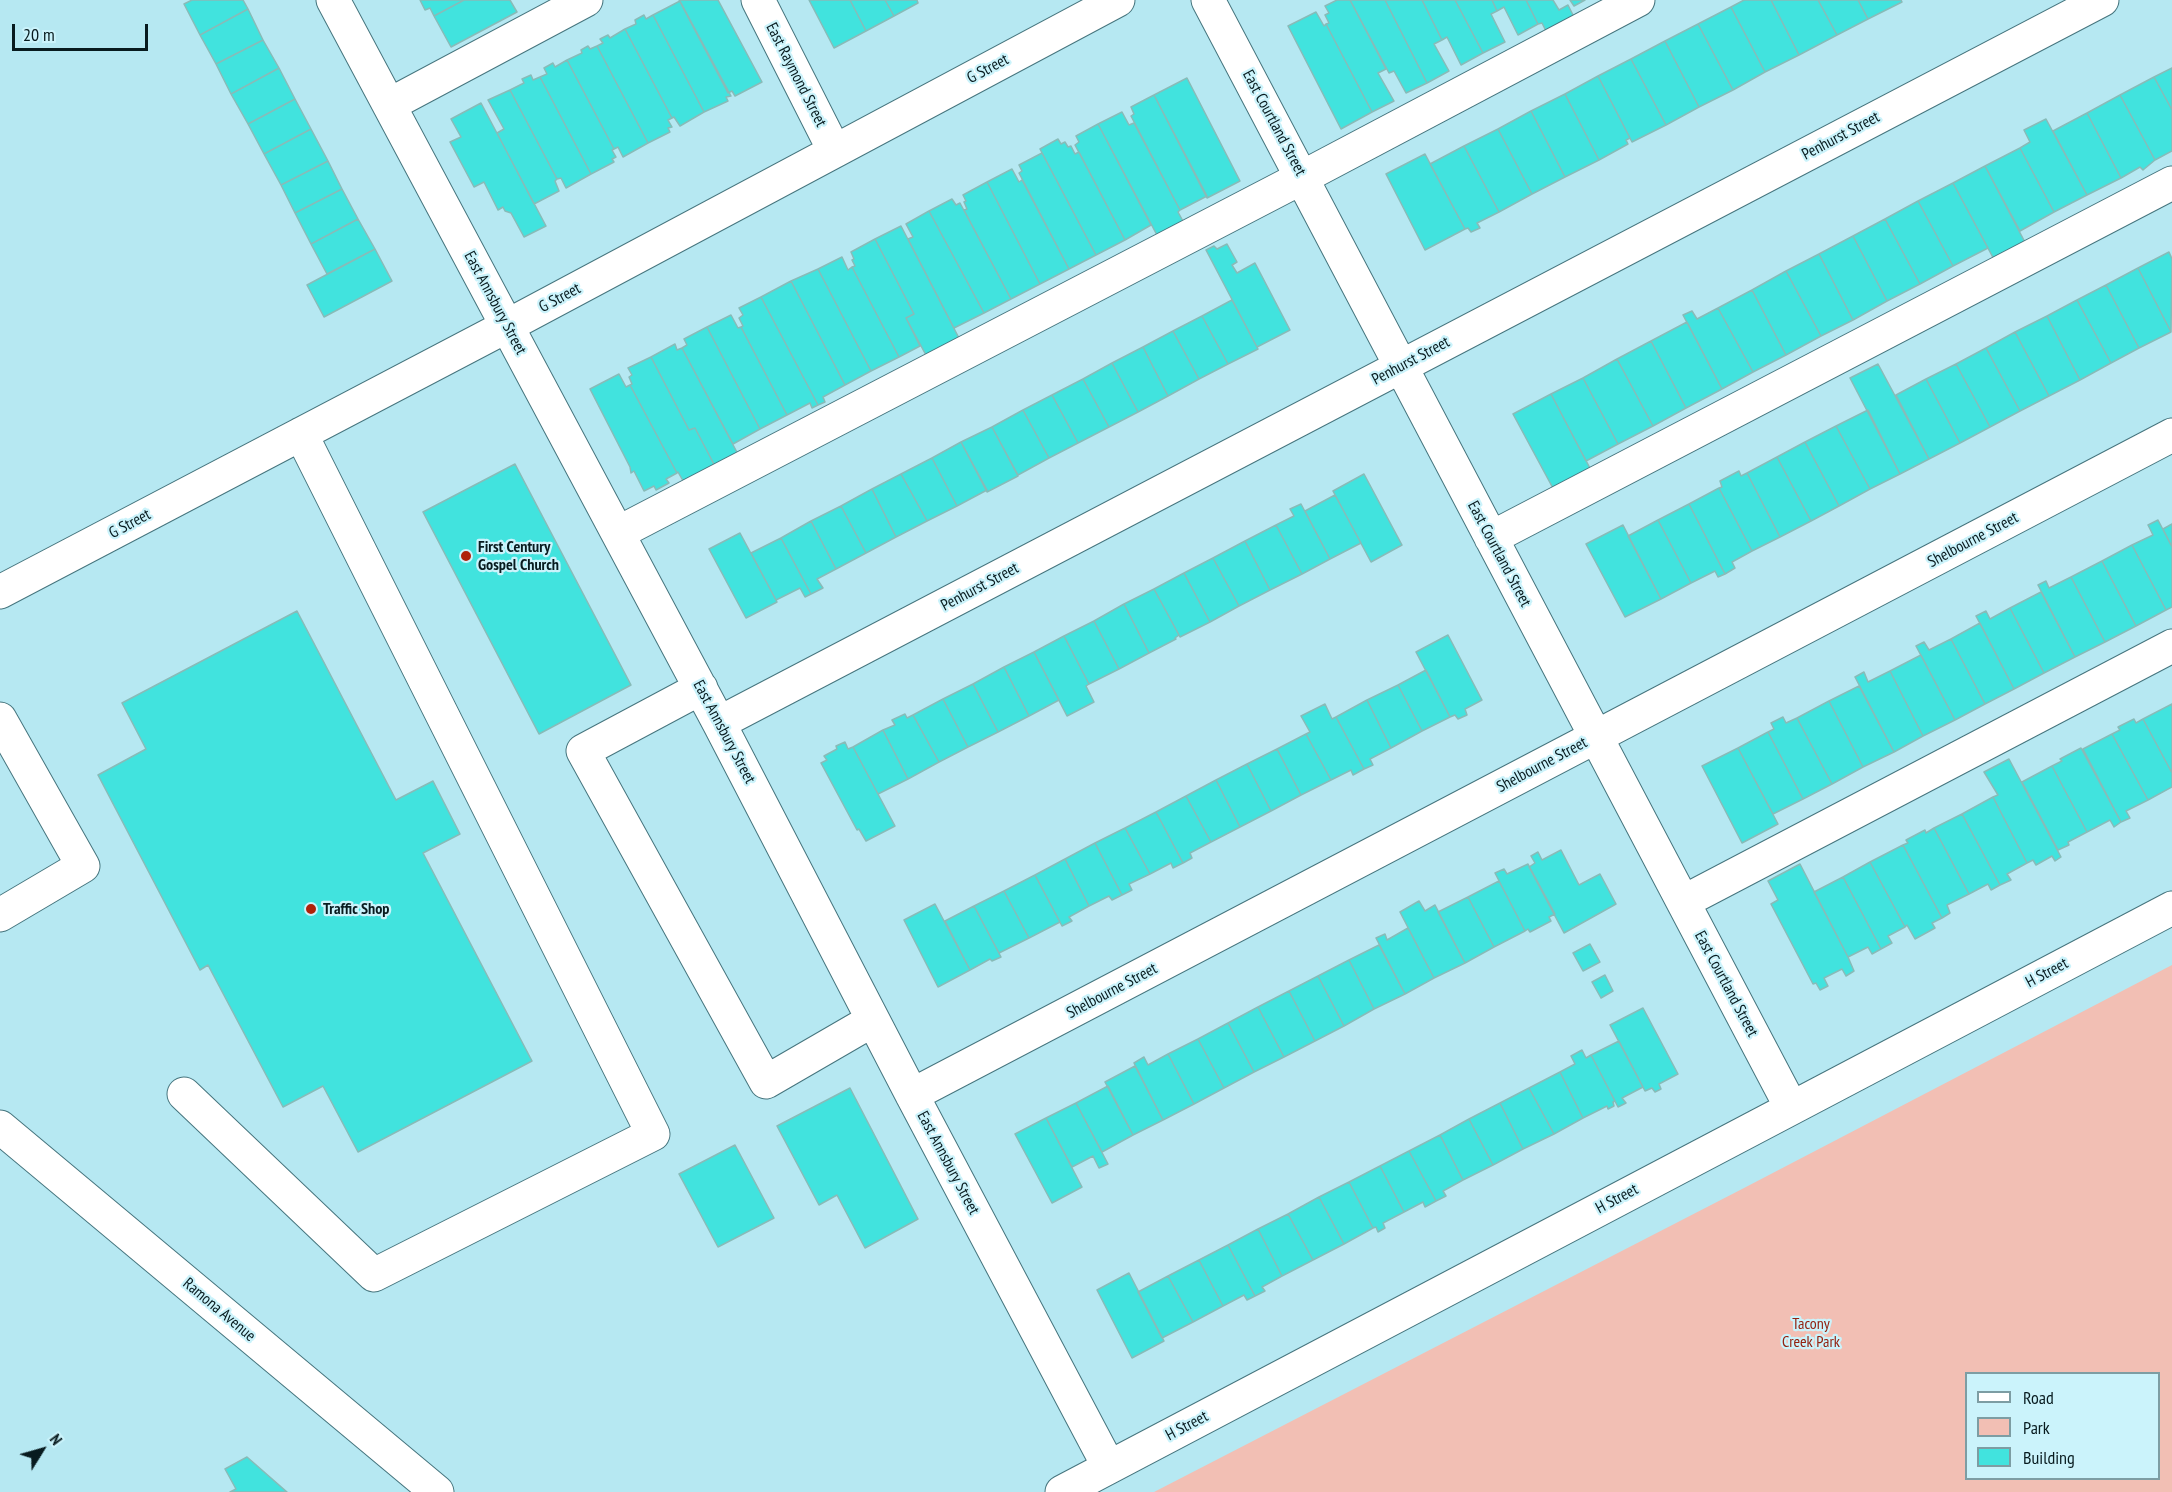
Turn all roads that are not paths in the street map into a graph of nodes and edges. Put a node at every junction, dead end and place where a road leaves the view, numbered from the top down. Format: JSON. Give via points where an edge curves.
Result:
{"nodes":[{"id":1,"x":333,"y":0,"type":"edge"},
{"id":2,"x":586,"y":0,"type":"edge"},
{"id":3,"x":758,"y":0,"type":"edge"},
{"id":4,"x":1118,"y":0,"type":"edge"},
{"id":5,"x":1208,"y":0,"type":"edge"},
{"id":6,"x":1638,"y":0,"type":"edge"},
{"id":7,"x":2102,"y":0,"type":"edge"},
{"id":8,"x":389,"y":105,"type":"junction"},
{"id":9,"x":834,"y":150,"type":"junction"},
{"id":10,"x":1303,"y":177,"type":"junction"},
{"id":11,"x":2172,"y":183,"type":"edge"},
{"id":12,"x":507,"y":326,"type":"junction"},
{"id":13,"x":1401,"y":367,"type":"junction"},
{"id":14,"x":301,"y":434,"type":"junction"},
{"id":15,"x":2172,"y":435,"type":"edge"},
{"id":16,"x":618,"y":533,"type":"junction"},
{"id":17,"x":1491,"y":538,"type":"junction"},
{"id":18,"x":0,"y":592,"type":"edge"},
{"id":19,"x":2172,"y":646,"type":"edge"},
{"id":20,"x":701,"y":688,"type":"junction"},
{"id":21,"x":1,"y":722,"type":"edge"},
{"id":22,"x":719,"y":723,"type":"junction"},
{"id":23,"x":1596,"y":737,"type":"junction"},
{"id":24,"x":1683,"y":902,"type":"junction"},
{"id":25,"x":2172,"y":908,"type":"edge"},
{"id":26,"x":0,"y":915,"type":"edge"},
{"id":27,"x":873,"y":1020,"type":"junction"},
{"id":28,"x":184,"y":1094,"type":"dead end"},
{"id":29,"x":912,"y":1095,"type":"junction"},
{"id":30,"x":1791,"y":1107,"type":"junction"},
{"id":31,"x":0,"y":1127,"type":"edge"},
{"id":32,"x":1109,"y":1467,"type":"junction"},
{"id":33,"x":437,"y":1492,"type":"edge"},
{"id":34,"x":1062,"y":1492,"type":"edge"}],
"edges":[{"from":1,"to":8,"type":"street","name":"East Annsbury Street"},
{"from":2,"to":8,"type":"street"},
{"from":3,"to":9,"type":"street","name":"East Raymond Street"},
{"from":4,"to":9,"type":"street","name":"G Street"},
{"from":5,"to":10,"type":"street","name":"East Courtland Street"},
{"from":6,"to":10,"type":"street"},
{"from":7,"to":13,"type":"street","name":"Penhurst Street"},
{"from":8,"to":12,"type":"street","name":"East Annsbury Street"},
{"from":9,"to":12,"type":"street","name":"G Street"},
{"from":10,"to":13,"type":"street","name":"East Courtland Street"},
{"from":10,"to":16,"type":"street"},
{"from":11,"to":17,"type":"street"},
{"from":12,"to":14,"type":"street","name":"G Street"},
{"from":12,"to":16,"type":"street","name":"East Annsbury Street"},
{"from":13,"to":17,"type":"street","name":"East Courtland Street"},
{"from":13,"to":22,"type":"street","name":"Penhurst Street"},
{"from":14,"to":18,"type":"street","name":"G Street"},
{"from":14,"to":28,"type":"street","via":[[653,1134],[374,1275]]},
{"from":15,"to":23,"type":"street","name":"Shelbourne Street"},
{"from":16,"to":20,"type":"street","name":"East Annsbury Street"},
{"from":17,"to":23,"type":"street","name":"East Courtland Street"},
{"from":19,"to":24,"type":"street"},
{"from":20,"to":22,"type":"street","name":"East Annsbury Street"},
{"from":20,"to":27,"type":"street","via":[[583,751],[766,1082]]},
{"from":21,"to":26,"type":"street","via":[[83,866]]},
{"from":22,"to":27,"type":"street","name":"East Annsbury Street"},
{"from":23,"to":24,"type":"street","name":"East Courtland Street"},
{"from":23,"to":29,"type":"street","name":"Shelbourne Street"},
{"from":24,"to":30,"type":"street","name":"East Courtland Street"},
{"from":25,"to":30,"type":"street","name":"H Street"},
{"from":27,"to":29,"type":"street","name":"East Annsbury Street"},
{"from":29,"to":32,"type":"street","name":"East Annsbury Street"},
{"from":30,"to":32,"type":"street","name":"H Street"},
{"from":31,"to":33,"type":"street","name":"Ramona Avenue"},
{"from":32,"to":34,"type":"street","name":"H Street"}]}
